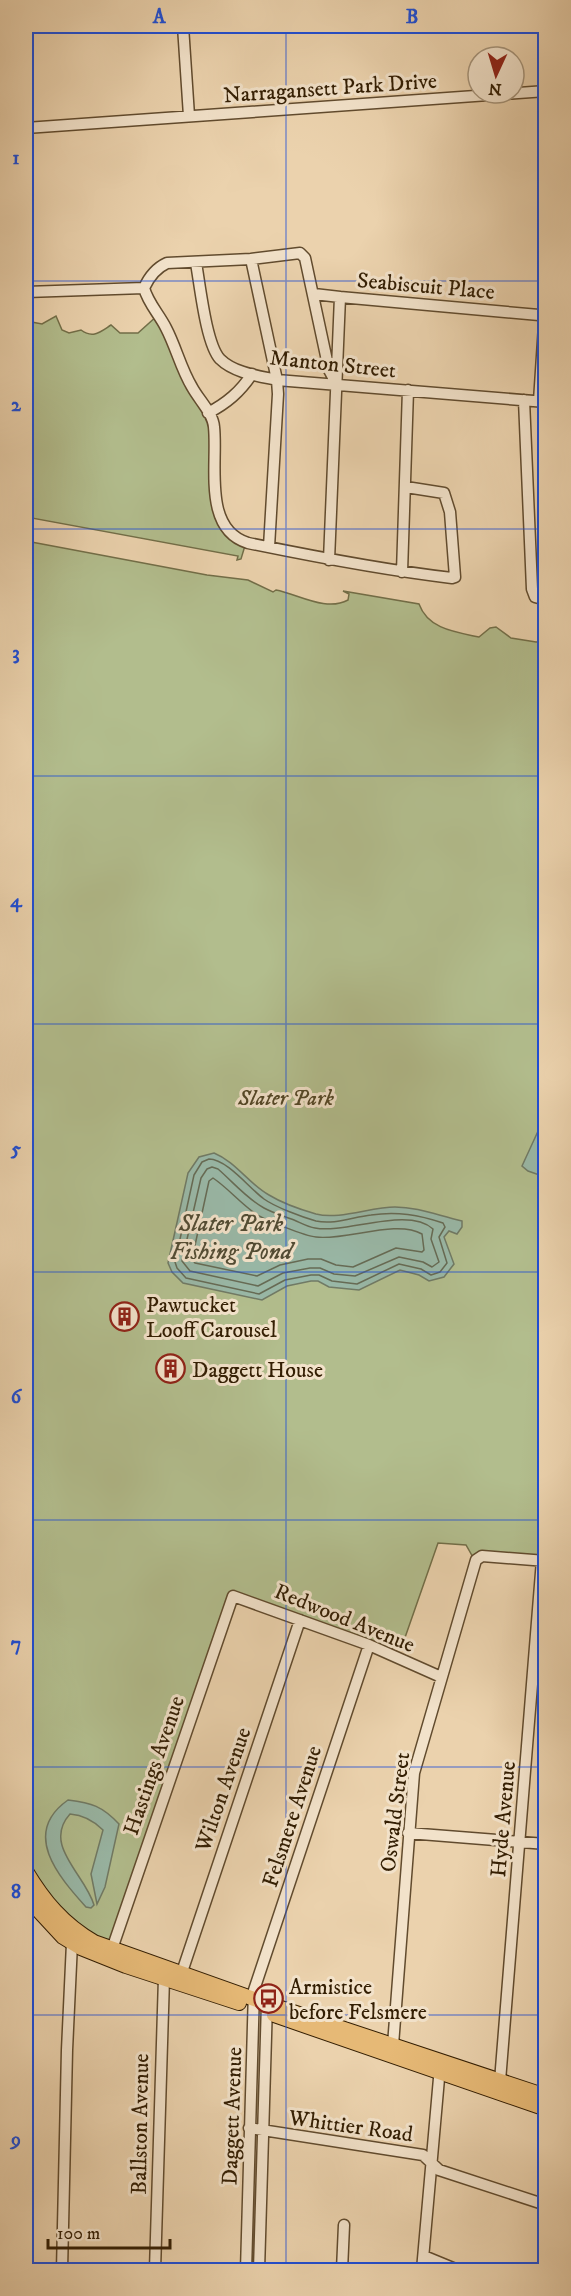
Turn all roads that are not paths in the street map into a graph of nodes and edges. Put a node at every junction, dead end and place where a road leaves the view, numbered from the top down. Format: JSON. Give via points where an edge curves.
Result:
{"nodes":[{"id":1,"x":183,"y":26,"type":"edge"},
{"id":2,"x":546,"y":91,"type":"edge"},
{"id":3,"x":189,"y":116,"type":"junction"},
{"id":4,"x":26,"y":128,"type":"edge"},
{"id":5,"x":251,"y":259,"type":"junction"},
{"id":6,"x":196,"y":263,"type":"junction"},
{"id":7,"x":144,"y":288,"type":"junction"},
{"id":8,"x":26,"y":292,"type":"edge"},
{"id":9,"x":314,"y":294,"type":"junction"},
{"id":10,"x":340,"y":297,"type":"junction"},
{"id":11,"x":252,"y":374,"type":"junction"},
{"id":12,"x":278,"y":380,"type":"junction"},
{"id":13,"x":337,"y":385,"type":"junction"},
{"id":14,"x":408,"y":390,"type":"junction"},
{"id":15,"x":524,"y":400,"type":"junction"},
{"id":16,"x":542,"y":401,"type":"edge"},
{"id":17,"x":208,"y":413,"type":"junction"},
{"id":18,"x":406,"y":487,"type":"junction"},
{"id":19,"x":269,"y":547,"type":"junction"},
{"id":20,"x":329,"y":560,"type":"junction"},
{"id":21,"x":402,"y":572,"type":"junction"},
{"id":22,"x":546,"y":600,"type":"edge"},
{"id":23,"x":544,"y":1561,"type":"edge"},
{"id":24,"x":233,"y":1596,"type":"joint"},
{"id":25,"x":300,"y":1620,"type":"junction"},
{"id":26,"x":369,"y":1645,"type":"junction"},
{"id":27,"x":441,"y":1677,"type":"junction"},
{"id":28,"x":408,"y":1833,"type":"junction"},
{"id":29,"x":520,"y":1842,"type":"junction"},
{"id":30,"x":546,"y":1844,"type":"edge"},
{"id":31,"x":26,"y":1871,"type":"edge"},
{"id":32,"x":26,"y":1897,"type":"edge"},
{"id":33,"x":72,"y":1943,"type":"junction"},
{"id":34,"x":112,"y":1949,"type":"junction"},
{"id":35,"x":182,"y":1972,"type":"junction"},
{"id":36,"x":164,"y":1978,"type":"junction"},
{"id":37,"x":260,"y":2006,"type":"junction"},
{"id":38,"x":393,"y":2044,"type":"junction"},
{"id":39,"x":440,"y":2067,"type":"junction"},
{"id":40,"x":500,"y":2081,"type":"junction"},
{"id":41,"x":546,"y":2096,"type":"edge"},
{"id":42,"x":546,"y":2109,"type":"edge"},
{"id":43,"x":249,"y":2128,"type":"junction"},
{"id":44,"x":262,"y":2131,"type":"junction"},
{"id":45,"x":432,"y":2162,"type":"junction"},
{"id":46,"x":546,"y":2205,"type":"edge"},
{"id":47,"x":344,"y":2225,"type":"dead end"},
{"id":48,"x":424,"y":2256,"type":"junction"},
{"id":49,"x":62,"y":2271,"type":"edge"},
{"id":50,"x":155,"y":2271,"type":"edge"},
{"id":51,"x":246,"y":2271,"type":"edge"},
{"id":52,"x":259,"y":2271,"type":"edge"},
{"id":53,"x":342,"y":2271,"type":"edge"},
{"id":54,"x":422,"y":2271,"type":"edge"},
{"id":55,"x":458,"y":2271,"type":"edge"}],
"edges":[{"from":1,"to":3,"type":"street"},
{"from":2,"to":3,"type":"street","name":"Narragansett Park Drive"},
{"from":3,"to":4,"type":"street","name":"Narragansett Park Drive"},
{"from":5,"to":6,"type":"street"},
{"from":5,"to":9,"type":"street","via":[[300,254],[305,258]]},
{"from":5,"to":12,"type":"street"},
{"from":6,"to":7,"type":"street","via":[[176,261],[161,266]]},
{"from":6,"to":11,"type":"street","name":"Manton Street","via":[[213,347],[229,365]]},
{"from":7,"to":8,"type":"street"},
{"from":7,"to":17,"type":"street","via":[[146,298],[168,331],[188,381]]},
{"from":9,"to":10,"type":"street"},
{"from":9,"to":13,"type":"street","via":[[328,370]]},
{"from":10,"to":13,"type":"street","name":"Seabiscuit Place"},
{"from":10,"to":16,"type":"street","name":"Seabiscuit Place","via":[[539,315],[544,319]]},
{"from":11,"to":12,"type":"street","name":"Manton Street"},
{"from":11,"to":17,"type":"street","via":[[242,390]]},
{"from":12,"to":13,"type":"street","name":"Manton Street"},
{"from":12,"to":19,"type":"street"},
{"from":13,"to":14,"type":"street","name":"Manton Street"},
{"from":13,"to":20,"type":"street","name":"Seabiscuit Place"},
{"from":14,"to":15,"type":"street","name":"Manton Street"},
{"from":14,"to":18,"type":"street"},
{"from":15,"to":16,"type":"street","name":"Manton Street"},
{"from":15,"to":22,"type":"street","via":[[532,589],[535,597]]},
{"from":17,"to":19,"type":"street","via":[[214,425],[214,494],[222,521],[240,540]]},
{"from":18,"to":21,"type":"street"},
{"from":18,"to":21,"type":"street","via":[[444,493],[450,512],[455,577]]},
{"from":19,"to":20,"type":"street"},
{"from":20,"to":21,"type":"street"},
{"from":23,"to":27,"type":"street","name":"Oswald Street","via":[[478,1557]]},
{"from":23,"to":29,"type":"street","name":"Hyde Avenue"},
{"from":24,"to":25,"type":"street","name":"Redwood Avenue"},
{"from":24,"to":34,"type":"street","name":"Hastings Avenue"},
{"from":25,"to":26,"type":"street","name":"Redwood Avenue"},
{"from":25,"to":35,"type":"street","name":"Wilton Avenue"},
{"from":26,"to":27,"type":"street","name":"Redwood Avenue"},
{"from":26,"to":37,"type":"street","name":"Felsmere Avenue","via":[[254,1990]]},
{"from":27,"to":28,"type":"street","name":"Oswald Street","via":[[414,1773]]},
{"from":28,"to":29,"type":"street"},
{"from":28,"to":38,"type":"street","name":"Oswald Street"},
{"from":29,"to":30,"type":"street"},
{"from":29,"to":40,"type":"street","name":"Hyde Avenue"},
{"from":31,"to":34,"type":"main road","via":[[42,1898],[66,1923]]},
{"from":32,"to":33,"type":"main road"},
{"from":33,"to":36,"type":"main road"},
{"from":33,"to":49,"type":"street"},
{"from":34,"to":35,"type":"main road"},
{"from":35,"to":37,"type":"main road"},
{"from":36,"to":37,"type":"main road"},
{"from":36,"to":50,"type":"street","name":"Ballston Avenue"},
{"from":37,"to":38,"type":"main road"},
{"from":37,"to":39,"type":"main road"},
{"from":37,"to":43,"type":"street","name":"Daggett Avenue"},
{"from":37,"to":44,"type":"street","name":"Daggett Avenue"},
{"from":38,"to":39,"type":"main road"},
{"from":39,"to":40,"type":"main road"},
{"from":39,"to":42,"type":"main road"},
{"from":39,"to":45,"type":"street"},
{"from":40,"to":41,"type":"main road"},
{"from":43,"to":44,"type":"street","name":"Whittier Road"},
{"from":43,"to":51,"type":"street","name":"Daggett Avenue"},
{"from":44,"to":45,"type":"street","name":"Whittier Road","via":[[423,2155]]},
{"from":44,"to":52,"type":"street","name":"Daggett Avenue"},
{"from":45,"to":46,"type":"street","name":"Whittier Road","via":[[439,2170]]},
{"from":45,"to":48,"type":"street"},
{"from":47,"to":53,"type":"street"},
{"from":48,"to":54,"type":"street"},
{"from":48,"to":55,"type":"street"}]}
